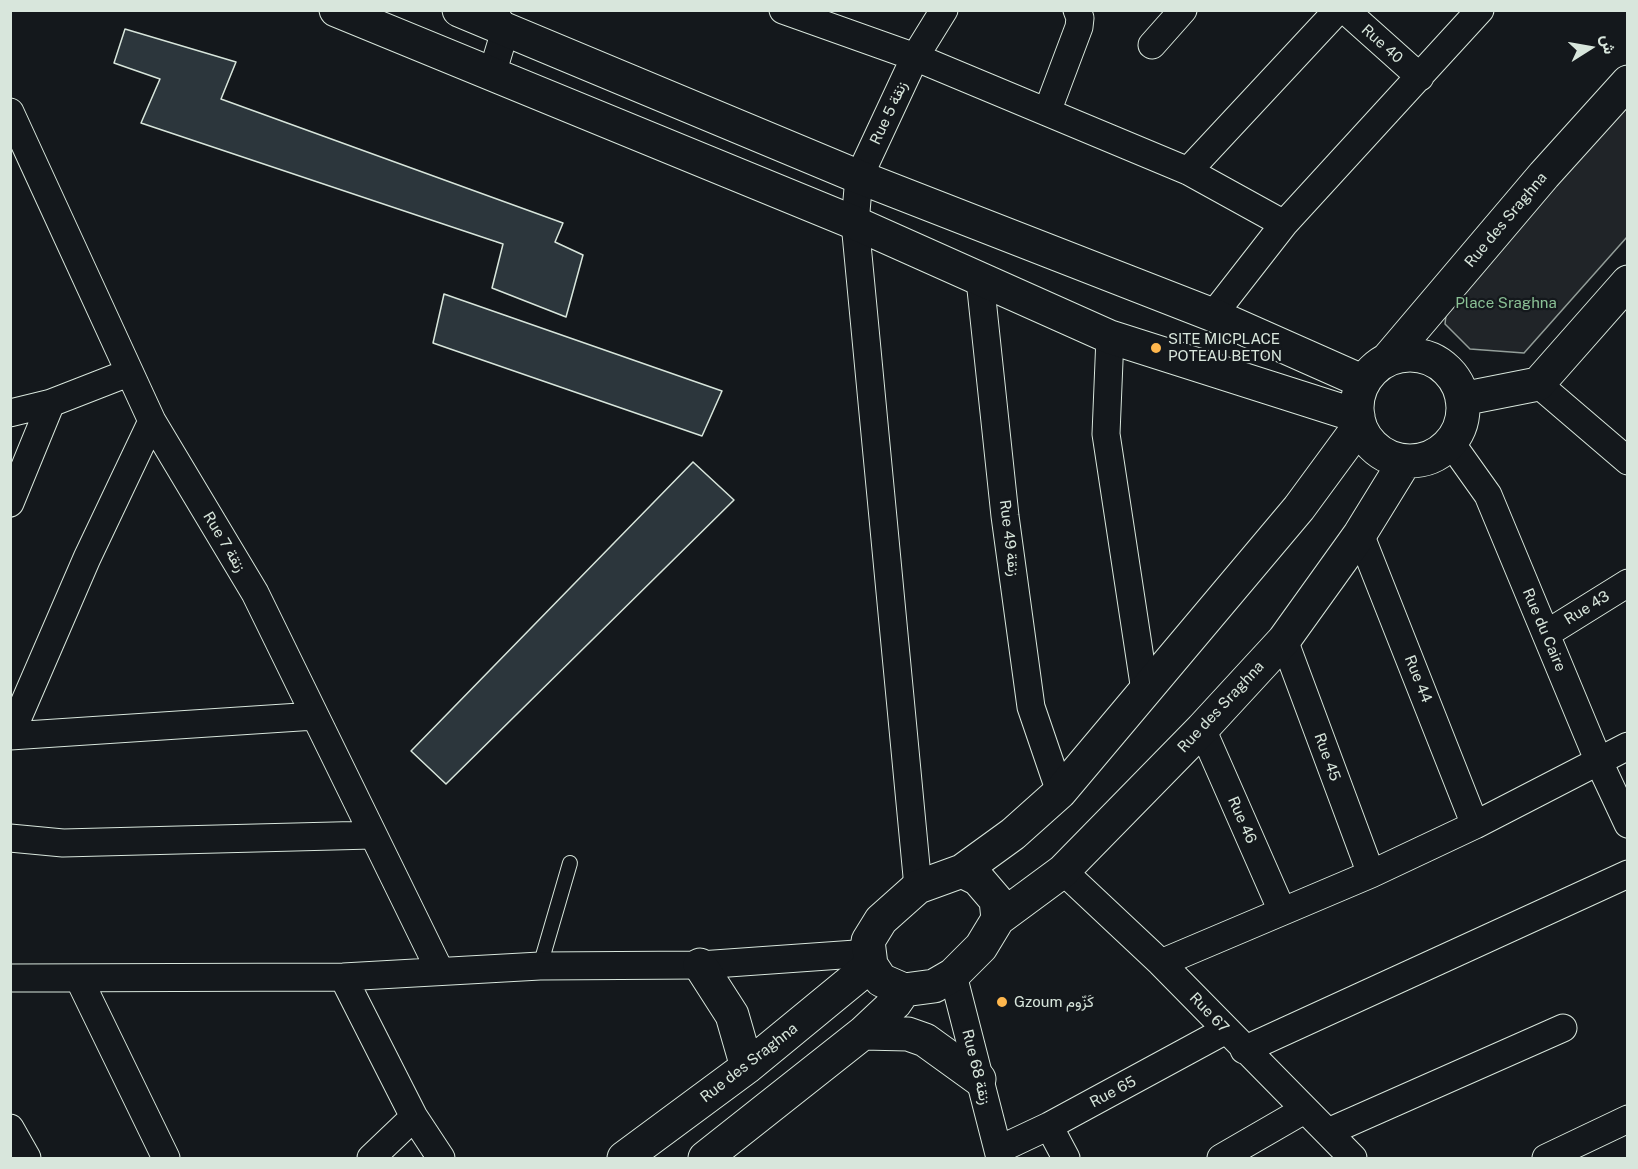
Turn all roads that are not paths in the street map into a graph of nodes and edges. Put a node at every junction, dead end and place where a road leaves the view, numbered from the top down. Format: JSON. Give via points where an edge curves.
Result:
{"nodes":[{"id":1,"x":336,"y":10,"type":"edge"},
{"id":2,"x":459,"y":10,"type":"edge"},
{"id":3,"x":944,"y":10,"type":"edge"},
{"id":4,"x":1077,"y":10,"type":"edge"},
{"id":5,"x":1183,"y":10,"type":"edge"},
{"id":6,"x":1338,"y":10,"type":"edge"},
{"id":7,"x":1345,"y":10,"type":"edge"},
{"id":8,"x":1480,"y":10,"type":"edge"},
{"id":9,"x":790,"y":12,"type":"edge"},
{"id":10,"x":499,"y":21,"type":"edge"},
{"id":11,"x":1152,"y":45,"type":"dead end"},
{"id":12,"x":915,"y":57,"type":"junction"},
{"id":13,"x":492,"y":74,"type":"junction"},
{"id":14,"x":1420,"y":77,"type":"junction"},
{"id":15,"x":1628,"y":82,"type":"edge"},
{"id":16,"x":10,"y":112,"type":"edge"},
{"id":17,"x":1047,"y":112,"type":"junction"},
{"id":18,"x":1188,"y":171,"type":"junction"},
{"id":19,"x":859,"y":177,"type":"junction"},
{"id":20,"x":855,"y":223,"type":"junction"},
{"id":21,"x":1284,"y":224,"type":"junction"},
{"id":22,"x":980,"y":280,"type":"junction"},
{"id":23,"x":1628,"y":282,"type":"edge"},
{"id":24,"x":1213,"y":315,"type":"junction"},
{"id":25,"x":1110,"y":337,"type":"junction"},
{"id":26,"x":1387,"y":360,"type":"junction"},
{"id":27,"x":128,"y":373,"type":"junction"},
{"id":28,"x":1364,"y":382,"type":"junction"},
{"id":29,"x":1538,"y":384,"type":"junction"},
{"id":30,"x":1462,"y":399,"type":"junction"},
{"id":31,"x":51,"y":403,"type":"junction"},
{"id":32,"x":10,"y":413,"type":"edge"},
{"id":33,"x":152,"y":421,"type":"junction"},
{"id":34,"x":1359,"y":421,"type":"junction"},
{"id":35,"x":1451,"y":442,"type":"junction"},
{"id":36,"x":1405,"y":461,"type":"junction"},
{"id":37,"x":1628,"y":461,"type":"edge"},
{"id":38,"x":10,"y":503,"type":"edge"},
{"id":39,"x":1360,"y":534,"type":"junction"},
{"id":40,"x":1628,"y":583,"type":"edge"},
{"id":41,"x":1546,"y":634,"type":"junction"},
{"id":42,"x":1284,"y":640,"type":"junction"},
{"id":43,"x":1145,"y":691,"type":"junction"},
{"id":44,"x":315,"y":716,"type":"junction"},
{"id":45,"x":1202,"y":729,"type":"junction"},
{"id":46,"x":1628,"y":746,"type":"edge"},
{"id":47,"x":1599,"y":762,"type":"junction"},
{"id":48,"x":1059,"y":792,"type":"junction"},
{"id":49,"x":1628,"y":824,"type":"edge"},
{"id":50,"x":1475,"y":825,"type":"junction"},
{"id":51,"x":372,"y":836,"type":"junction"},
{"id":52,"x":10,"y":838,"type":"edge"},
{"id":53,"x":570,"y":863,"type":"dead end"},
{"id":54,"x":962,"y":871,"type":"junction"},
{"id":55,"x":1063,"y":871,"type":"junction"},
{"id":56,"x":1371,"y":874,"type":"junction"},
{"id":57,"x":1628,"y":874,"type":"edge"},
{"id":58,"x":918,"y":887,"type":"junction"},
{"id":59,"x":1282,"y":911,"type":"junction"},
{"id":60,"x":998,"y":919,"type":"junction"},
{"id":61,"x":871,"y":959,"type":"junction"},
{"id":62,"x":1161,"y":963,"type":"junction"},
{"id":63,"x":700,"y":965,"type":"junction"},
{"id":64,"x":540,"y":966,"type":"junction"},
{"id":65,"x":440,"y":971,"type":"junction"},
{"id":66,"x":953,"y":975,"type":"junction"},
{"id":67,"x":343,"y":977,"type":"junction"},
{"id":68,"x":10,"y":978,"type":"edge"},
{"id":69,"x":79,"y":979,"type":"junction"},
{"id":70,"x":904,"y":990,"type":"junction"},
{"id":71,"x":1563,"y":1028,"type":"dead end"},
{"id":72,"x":1226,"y":1030,"type":"junction"},
{"id":73,"x":863,"y":1033,"type":"junction"},
{"id":74,"x":1244,"y":1050,"type":"junction"},
{"id":75,"x":747,"y":1067,"type":"junction"},
{"id":76,"x":979,"y":1079,"type":"junction"},
{"id":77,"x":1304,"y":1110,"type":"junction"},
{"id":78,"x":414,"y":1117,"type":"junction"},
{"id":79,"x":1628,"y":1119,"type":"edge"},
{"id":80,"x":1050,"y":1126,"type":"junction"},
{"id":81,"x":10,"y":1128,"type":"edge"},
{"id":82,"x":1328,"y":1132,"type":"junction"},
{"id":83,"x":999,"y":1154,"type":"edge"},
{"id":84,"x":27,"y":1158,"type":"edge"},
{"id":85,"x":166,"y":1158,"type":"edge"},
{"id":86,"x":371,"y":1158,"type":"edge"},
{"id":87,"x":441,"y":1158,"type":"edge"},
{"id":88,"x":624,"y":1158,"type":"edge"},
{"id":89,"x":705,"y":1158,"type":"edge"},
{"id":90,"x":1066,"y":1158,"type":"edge"},
{"id":91,"x":1221,"y":1158,"type":"edge"},
{"id":92,"x":1353,"y":1158,"type":"edge"},
{"id":93,"x":1546,"y":1158,"type":"edge"}],
"edges":[{"from":1,"to":13,"type":"street"},
{"from":2,"to":10,"type":"street"},
{"from":3,"to":12,"type":"street","name":"Rue 5 زنقة"},
{"from":4,"to":17,"type":"street","via":[[1079,27]]},
{"from":5,"to":11,"type":"street"},
{"from":6,"to":18,"type":"street"},
{"from":7,"to":14,"type":"street","name":"Rue 40"},
{"from":8,"to":14,"type":"street"},
{"from":9,"to":12,"type":"street"},
{"from":10,"to":13,"type":"street"},
{"from":10,"to":19,"type":"street"},
{"from":12,"to":17,"type":"street"},
{"from":12,"to":19,"type":"street","name":"Rue 5 زنقة"},
{"from":13,"to":20,"type":"street"},
{"from":14,"to":21,"type":"street"},
{"from":15,"to":26,"type":"street","name":"Rue des Sraghna"},
{"from":16,"to":27,"type":"street","name":"Rue 7 زنقة"},
{"from":17,"to":18,"type":"street"},
{"from":18,"to":21,"type":"street"},
{"from":19,"to":20,"type":"street","name":"Rue 5 زنقة"},
{"from":19,"to":24,"type":"street"},
{"from":20,"to":22,"type":"street"},
{"from":20,"to":58,"type":"street","name":"Rue 5 زنقة"},
{"from":21,"to":24,"type":"street"},
{"from":22,"to":25,"type":"street"},
{"from":22,"to":48,"type":"street","name":"Rue 49 زنقة","via":[[1005,516],[1031,707]]},
{"from":23,"to":29,"type":"street"},
{"from":24,"to":28,"type":"street"},
{"from":25,"to":34,"type":"street"},
{"from":25,"to":43,"type":"street","via":[[1106,434]]},
{"from":26,"to":28,"type":"street"},
{"from":26,"to":30,"type":"street","via":[[1403,355],[1434,361],[1447,370]]},
{"from":27,"to":31,"type":"street"},
{"from":27,"to":33,"type":"street","name":"Rue 7 زنقة"},
{"from":28,"to":34,"type":"street","via":[[1358,397]]},
{"from":29,"to":30,"type":"street"},
{"from":29,"to":37,"type":"street"},
{"from":30,"to":35,"type":"street","via":[[1463,414]]},
{"from":31,"to":32,"type":"street"},
{"from":31,"to":38,"type":"street"},
{"from":33,"to":44,"type":"street","name":"Rue 7 زنقة","via":[[255,593]]},
{"from":33,"to":44,"type":"street","via":[[10,736]]},
{"from":34,"to":36,"type":"street","via":[[1376,449]]},
{"from":34,"to":43,"type":"street","via":[[1299,508]]},
{"from":35,"to":36,"type":"street","via":[[1425,459]]},
{"from":35,"to":41,"type":"street","name":"Rue du Caire","via":[[1488,495]]},
{"from":36,"to":39,"type":"street","name":"Rue des Sraghna"},
{"from":39,"to":42,"type":"street","name":"Rue des Sraghna"},
{"from":39,"to":50,"type":"street","name":"Rue 44"},
{"from":40,"to":41,"type":"street","name":"Rue 43"},
{"from":41,"to":47,"type":"street","name":"Rue du Caire"},
{"from":42,"to":45,"type":"street","name":"Rue des Sraghna"},
{"from":42,"to":56,"type":"street","name":"Rue 45"},
{"from":43,"to":48,"type":"street"},
{"from":44,"to":51,"type":"street","name":"Rue 7 زنقة"},
{"from":45,"to":55,"type":"street","name":"Rue des Sraghna"},
{"from":45,"to":59,"type":"street","name":"Rue 46"},
{"from":46,"to":47,"type":"street"},
{"from":47,"to":49,"type":"street","name":"Rue du Caire"},
{"from":47,"to":50,"type":"street"},
{"from":48,"to":54,"type":"street","via":[[1013,834]]},
{"from":50,"to":56,"type":"street"},
{"from":51,"to":52,"type":"street","via":[[63,843]]},
{"from":51,"to":65,"type":"street","name":"Rue 7 زنقة"},
{"from":53,"to":64,"type":"lane"},
{"from":54,"to":58,"type":"street"},
{"from":54,"to":60,"type":"street","via":[[988,888],[996,900]]},
{"from":55,"to":60,"type":"street","name":"Rue des Sraghna"},
{"from":55,"to":62,"type":"street","name":"Rue 67"},
{"from":56,"to":59,"type":"street"},
{"from":57,"to":74,"type":"street"},
{"from":58,"to":61,"type":"street","via":[[881,920],[868,941]]},
{"from":59,"to":62,"type":"street"},
{"from":60,"to":66,"type":"street","via":[[981,947]]},
{"from":61,"to":63,"type":"street"},
{"from":61,"to":70,"type":"street","via":[[881,980]]},
{"from":61,"to":75,"type":"street","name":"Rue des Sraghna"},
{"from":62,"to":72,"type":"street","name":"Rue 67"},
{"from":63,"to":64,"type":"street"},
{"from":63,"to":75,"type":"street","via":[[732,1015]]},
{"from":64,"to":65,"type":"street"},
{"from":65,"to":67,"type":"street"},
{"from":66,"to":70,"type":"street","via":[[934,986]]},
{"from":66,"to":76,"type":"street","name":"Rue 68 زنقة"},
{"from":67,"to":69,"type":"street"},
{"from":67,"to":78,"type":"street"},
{"from":68,"to":69,"type":"street"},
{"from":69,"to":85,"type":"street"},
{"from":70,"to":73,"type":"street","via":[[895,1004]]},
{"from":71,"to":82,"type":"street"},
{"from":72,"to":74,"type":"street","name":"Rue 67"},
{"from":72,"to":80,"type":"street","name":"Rue 65"},
{"from":73,"to":76,"type":"street","via":[[908,1034],[925,1040]]},
{"from":73,"to":89,"type":"street"},
{"from":74,"to":77,"type":"street","name":"Rue 67"},
{"from":75,"to":88,"type":"street","name":"Rue des Sraghna"},
{"from":76,"to":83,"type":"street","name":"Rue 68 زنقة"},
{"from":77,"to":82,"type":"street","name":"Rue 67"},
{"from":77,"to":91,"type":"street"},
{"from":78,"to":86,"type":"street"},
{"from":78,"to":87,"type":"street"},
{"from":79,"to":93,"type":"street"},
{"from":80,"to":83,"type":"street","name":"Rue 65"},
{"from":80,"to":90,"type":"street"},
{"from":81,"to":84,"type":"street"},
{"from":82,"to":92,"type":"street","name":"Rue 67"}]}
